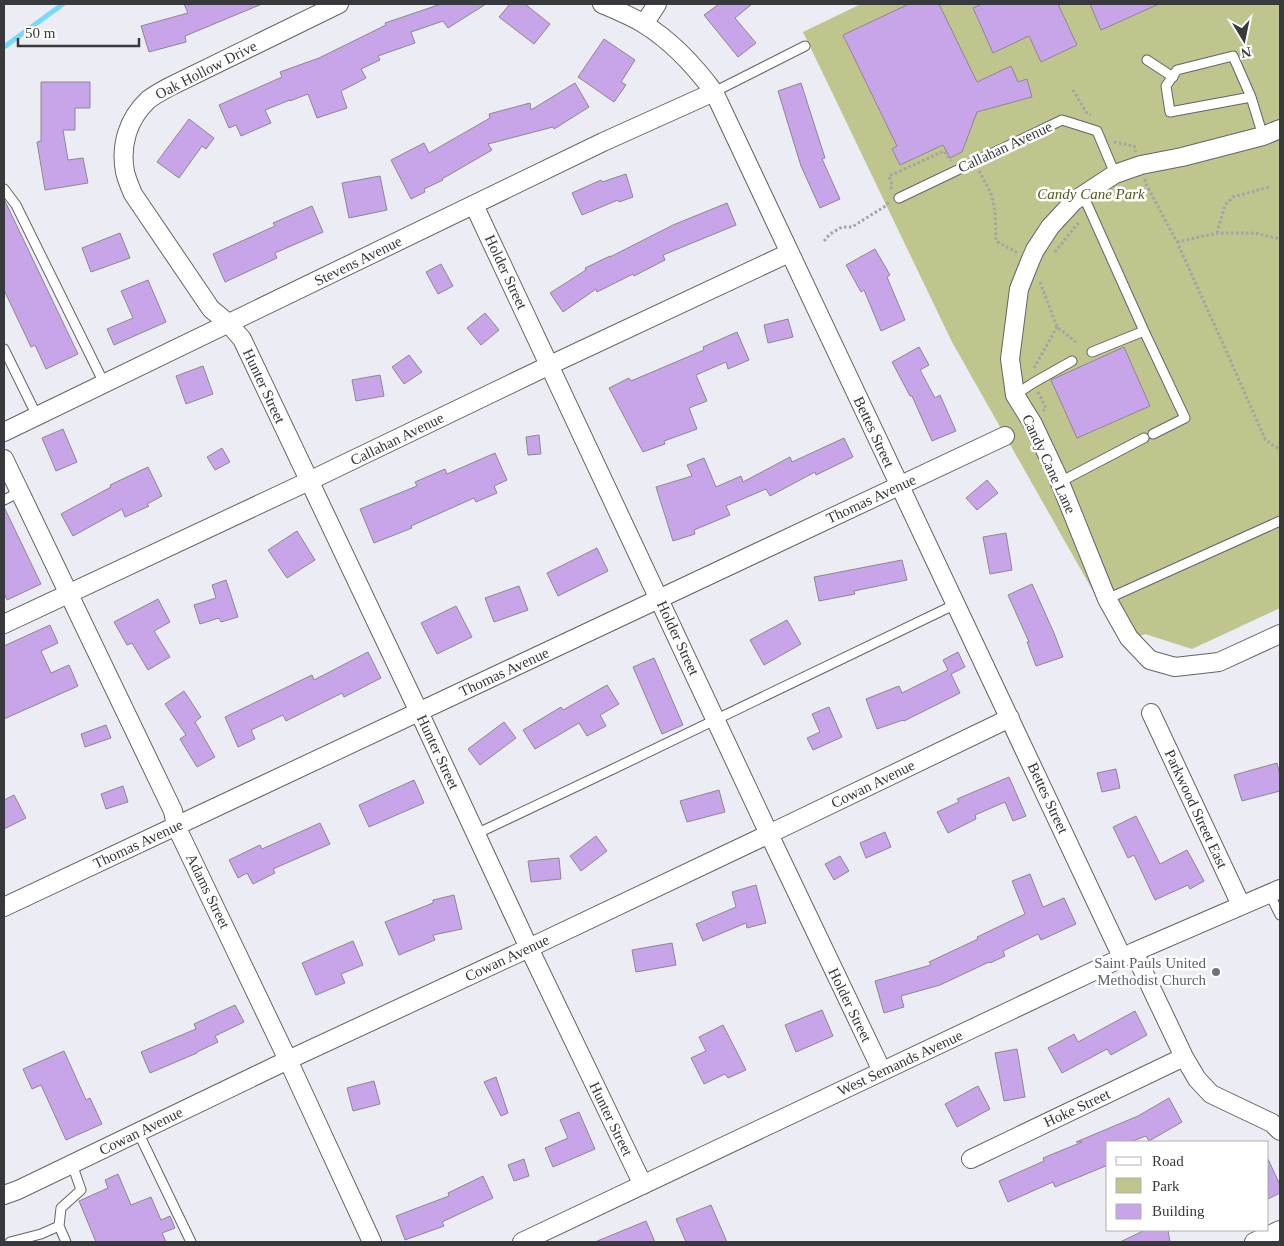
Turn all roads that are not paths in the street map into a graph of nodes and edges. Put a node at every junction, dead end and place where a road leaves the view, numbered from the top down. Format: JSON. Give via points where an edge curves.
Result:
{"nodes":[{"id":1,"x":339,"y":4,"type":"edge"},
{"id":2,"x":602,"y":4,"type":"edge"},
{"id":3,"x":657,"y":4,"type":"edge"},
{"id":4,"x":644,"y":24,"type":"junction"},
{"id":5,"x":805,"y":46,"type":"dead end"},
{"id":6,"x":1147,"y":60,"type":"dead end"},
{"id":7,"x":1173,"y":77,"type":"junction"},
{"id":8,"x":714,"y":92,"type":"junction"},
{"id":9,"x":1251,"y":97,"type":"junction"},
{"id":10,"x":1280,"y":130,"type":"edge"},
{"id":11,"x":1263,"y":136,"type":"junction"},
{"id":12,"x":1115,"y":174,"type":"junction"},
{"id":13,"x":4,"y":188,"type":"edge"},
{"id":14,"x":900,"y":198,"type":"dead end"},
{"id":15,"x":1086,"y":202,"type":"junction"},
{"id":16,"x":474,"y":205,"type":"junction"},
{"id":17,"x":789,"y":252,"type":"junction"},
{"id":18,"x":228,"y":323,"type":"junction"},
{"id":19,"x":1144,"y":331,"type":"junction"},
{"id":20,"x":4,"y":349,"type":"edge"},
{"id":21,"x":1092,"y":352,"type":"dead end"},
{"id":22,"x":1072,"y":361,"type":"dead end"},
{"id":23,"x":550,"y":365,"type":"junction"},
{"id":24,"x":104,"y":384,"type":"junction"},
{"id":25,"x":1015,"y":394,"type":"junction"},
{"id":26,"x":37,"y":416,"type":"junction"},
{"id":27,"x":4,"y":432,"type":"edge"},
{"id":28,"x":1005,"y":436,"type":"dead end"},
{"id":29,"x":4,"y":459,"type":"edge"},
{"id":30,"x":309,"y":481,"type":"junction"},
{"id":31,"x":1060,"y":482,"type":"junction"},
{"id":32,"x":900,"y":485,"type":"junction"},
{"id":33,"x":12,"y":496,"type":"edge"},
{"id":34,"x":1280,"y":521,"type":"edge"},
{"id":35,"x":68,"y":593,"type":"junction"},
{"id":36,"x":659,"y":598,"type":"junction"},
{"id":37,"x":1107,"y":599,"type":"junction"},
{"id":38,"x":956,"y":604,"type":"junction"},
{"id":39,"x":4,"y":624,"type":"edge"},
{"id":40,"x":1280,"y":634,"type":"edge"},
{"id":41,"x":419,"y":712,"type":"junction"},
{"id":42,"x":1151,"y":713,"type":"dead end"},
{"id":43,"x":1010,"y":718,"type":"junction"},
{"id":44,"x":716,"y":720,"type":"junction"},
{"id":45,"x":176,"y":826,"type":"junction"},
{"id":46,"x":476,"y":834,"type":"junction"},
{"id":47,"x":769,"y":834,"type":"junction"},
{"id":48,"x":1275,"y":891,"type":"edge"},
{"id":49,"x":1241,"y":905,"type":"junction"},
{"id":50,"x":4,"y":907,"type":"edge"},
{"id":51,"x":1280,"y":915,"type":"edge"},
{"id":52,"x":529,"y":948,"type":"junction"},
{"id":53,"x":1128,"y":954,"type":"junction"},
{"id":54,"x":1184,"y":1057,"type":"junction"},
{"id":55,"x":288,"y":1060,"type":"junction"},
{"id":56,"x":882,"y":1071,"type":"junction"},
{"id":57,"x":1280,"y":1131,"type":"edge"},
{"id":58,"x":138,"y":1132,"type":"junction"},
{"id":59,"x":971,"y":1159,"type":"dead end"},
{"id":60,"x":72,"y":1164,"type":"junction"},
{"id":61,"x":643,"y":1185,"type":"junction"},
{"id":62,"x":4,"y":1195,"type":"edge"},
{"id":63,"x":59,"y":1226,"type":"junction"},
{"id":64,"x":1280,"y":1230,"type":"edge"},
{"id":65,"x":10,"y":1242,"type":"edge"},
{"id":66,"x":66,"y":1242,"type":"edge"},
{"id":67,"x":191,"y":1242,"type":"edge"},
{"id":68,"x":372,"y":1242,"type":"edge"},
{"id":69,"x":522,"y":1242,"type":"edge"},
{"id":70,"x":1254,"y":1242,"type":"edge"}],
"edges":[{"from":1,"to":18,"type":"street","name":"Oak Hollow Drive","via":[[168,87],[149,99],[127,132],[122,154],[133,194],[211,309]]},
{"from":2,"to":4,"type":"street","name":"Bettes Street"},
{"from":3,"to":4,"type":"street"},
{"from":4,"to":8,"type":"street","name":"Bettes Street","via":[[677,49]]},
{"from":5,"to":8,"type":"lane"},
{"from":6,"to":7,"type":"lane"},
{"from":7,"to":9,"type":"lane","via":[[1177,70],[1233,56]]},
{"from":7,"to":9,"type":"lane","via":[[1166,86],[1170,112]]},
{"from":8,"to":16,"type":"street","name":"Stevens Avenue"},
{"from":8,"to":17,"type":"street","name":"Bettes Street"},
{"from":9,"to":11,"type":"lane"},
{"from":10,"to":11,"type":"street","name":"Candy Cane Lane"},
{"from":11,"to":12,"type":"street","name":"Candy Cane Lane"},
{"from":12,"to":14,"type":"lane","name":"Callahan Avenue","via":[[1097,131],[1062,120]]},
{"from":12,"to":15,"type":"street","name":"Candy Cane Lane"},
{"from":13,"to":24,"type":"lane","via":[[16,205]]},
{"from":15,"to":19,"type":"lane"},
{"from":15,"to":25,"type":"street","name":"Candy Cane Lane","via":[[1074,201],[1050,226],[1035,250],[1019,289],[1010,359]]},
{"from":16,"to":18,"type":"street","name":"Stevens Avenue"},
{"from":16,"to":23,"type":"street","name":"Holder Street"},
{"from":17,"to":23,"type":"street","name":"Callahan Avenue"},
{"from":17,"to":32,"type":"street","name":"Bettes Street"},
{"from":18,"to":24,"type":"street","name":"Stevens Avenue"},
{"from":18,"to":30,"type":"street","name":"Hunter Street","via":[[242,339]]},
{"from":19,"to":21,"type":"lane"},
{"from":19,"to":31,"type":"lane","via":[[1186,418]]},
{"from":20,"to":26,"type":"lane"},
{"from":22,"to":25,"type":"lane"},
{"from":23,"to":30,"type":"street","name":"Callahan Avenue"},
{"from":23,"to":36,"type":"street","name":"Holder Street"},
{"from":24,"to":26,"type":"street","name":"Stevens Avenue"},
{"from":25,"to":31,"type":"street","name":"Candy Cane Lane"},
{"from":26,"to":27,"type":"street","name":"Stevens Avenue"},
{"from":28,"to":32,"type":"street","name":"Thomas Avenue"},
{"from":29,"to":33,"type":"street","name":"Adams Street"},
{"from":30,"to":35,"type":"street","name":"Callahan Avenue"},
{"from":30,"to":41,"type":"street","name":"Hunter Street"},
{"from":31,"to":37,"type":"street","name":"Candy Cane Lane"},
{"from":32,"to":36,"type":"street","name":"Thomas Avenue"},
{"from":32,"to":38,"type":"street","name":"Bettes Street"},
{"from":33,"to":35,"type":"street","name":"Adams Street"},
{"from":34,"to":37,"type":"lane"},
{"from":35,"to":39,"type":"street","name":"Callahan Avenue"},
{"from":35,"to":45,"type":"street","name":"Adams Street","via":[[173,811]]},
{"from":36,"to":41,"type":"street","name":"Thomas Avenue"},
{"from":36,"to":44,"type":"street","name":"Holder Street"},
{"from":37,"to":40,"type":"street","name":"Candy Cane Lane","via":[[1129,638],[1150,660],[1175,667],[1219,662]]},
{"from":38,"to":43,"type":"street","name":"Bettes Street"},
{"from":38,"to":44,"type":"lane"},
{"from":41,"to":45,"type":"street","name":"Thomas Avenue"},
{"from":41,"to":46,"type":"street","name":"Hunter Street"},
{"from":42,"to":49,"type":"street","name":"Parkwood Street East"},
{"from":43,"to":47,"type":"street","name":"Cowan Avenue"},
{"from":43,"to":53,"type":"street","name":"Bettes Street"},
{"from":44,"to":46,"type":"lane"},
{"from":44,"to":47,"type":"street","name":"Holder Street"},
{"from":45,"to":50,"type":"street","name":"Thomas Avenue"},
{"from":45,"to":55,"type":"street","name":"Adams Street"},
{"from":46,"to":52,"type":"street","name":"Hunter Street"},
{"from":47,"to":52,"type":"street","name":"Cowan Avenue"},
{"from":47,"to":56,"type":"street","name":"Holder Street"},
{"from":48,"to":49,"type":"street","name":"West Semands Avenue"},
{"from":48,"to":51,"type":"lane"},
{"from":49,"to":53,"type":"street","name":"West Semands Avenue"},
{"from":52,"to":55,"type":"street","name":"Cowan Avenue"},
{"from":52,"to":61,"type":"street","name":"Hunter Street"},
{"from":53,"to":54,"type":"street","name":"Bettes Street"},
{"from":53,"to":56,"type":"street","name":"West Semands Avenue"},
{"from":54,"to":57,"type":"street","name":"Bettes Street","via":[[1211,1094],[1272,1123]]},
{"from":54,"to":59,"type":"street","name":"Hoke Street"},
{"from":55,"to":58,"type":"street","name":"Cowan Avenue"},
{"from":55,"to":68,"type":"street","name":"Adams Street"},
{"from":56,"to":61,"type":"street","name":"West Semands Avenue"},
{"from":58,"to":60,"type":"street","name":"Cowan Avenue"},
{"from":58,"to":67,"type":"lane"},
{"from":60,"to":62,"type":"street","name":"Cowan Avenue"},
{"from":60,"to":63,"type":"lane","via":[[81,1190],[61,1208]]},
{"from":61,"to":69,"type":"street","name":"West Semands Avenue"},
{"from":63,"to":65,"type":"lane"},
{"from":63,"to":66,"type":"lane"},
{"from":64,"to":70,"type":"street"}]}
